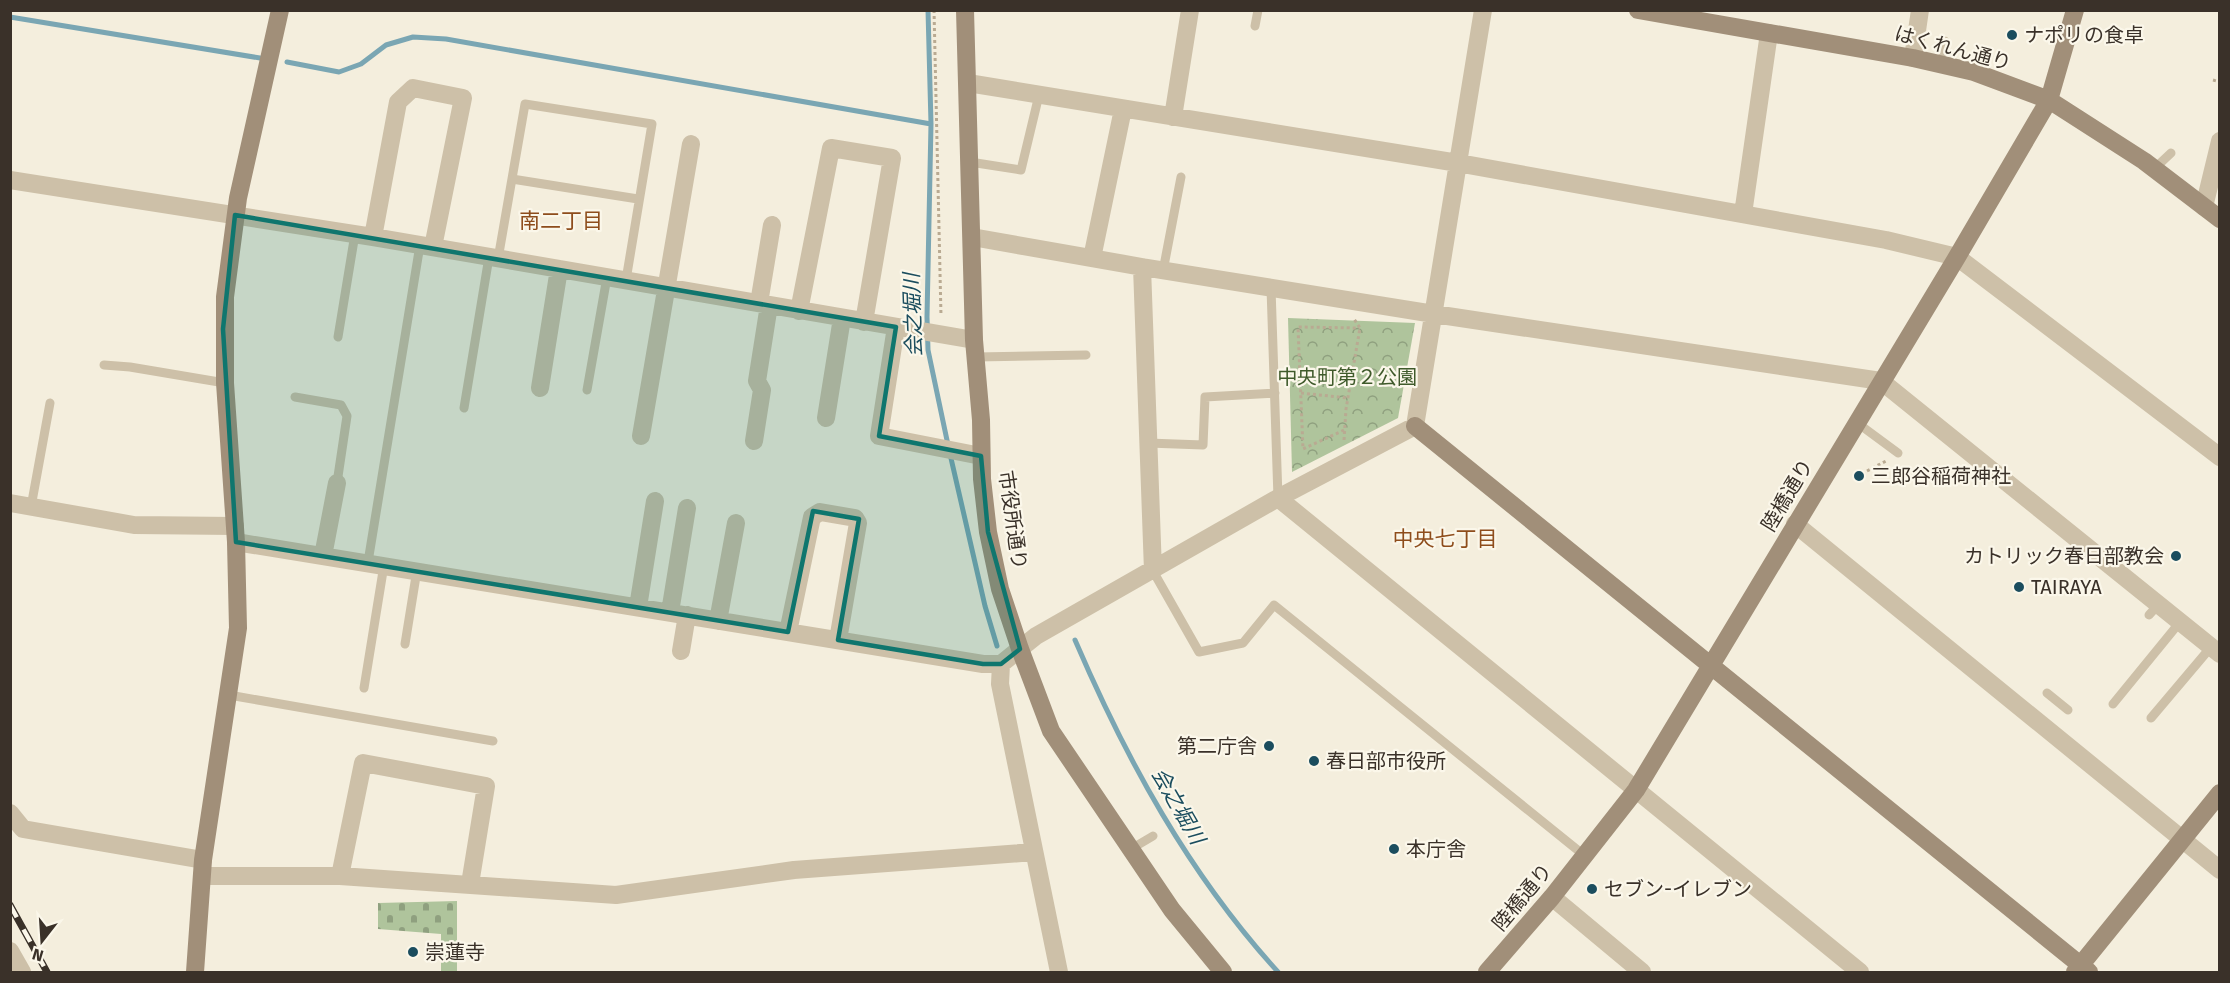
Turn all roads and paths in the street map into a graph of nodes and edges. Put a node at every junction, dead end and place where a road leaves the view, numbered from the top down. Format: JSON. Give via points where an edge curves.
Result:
{"nodes":[{"id":1,"x":280,"y":10,"type":"edge"},
{"id":2,"x":934,"y":10,"type":"edge"},
{"id":3,"x":965,"y":10,"type":"edge"},
{"id":4,"x":1190,"y":10,"type":"edge"},
{"id":5,"x":1258,"y":10,"type":"edge"},
{"id":6,"x":1483,"y":10,"type":"edge"},
{"id":7,"x":1638,"y":10,"type":"edge"},
{"id":8,"x":1920,"y":10,"type":"edge"},
{"id":9,"x":2075,"y":10,"type":"edge"},
{"id":10,"x":1256,"y":26,"type":"dead end"},
{"id":11,"x":1769,"y":33,"type":"junction"},
{"id":12,"x":1945,"y":41,"type":"dead end"},
{"id":13,"x":1912,"y":58,"type":"junction"},
{"id":14,"x":1940,"y":64,"type":"junction"},
{"id":15,"x":2214,"y":80,"type":"dead end"},
{"id":16,"x":2220,"y":82,"type":"edge"},
{"id":17,"x":968,"y":83,"type":"junction"},
{"id":18,"x":1039,"y":95,"type":"junction"},
{"id":19,"x":2049,"y":100,"type":"junction"},
{"id":20,"x":1123,"y":108,"type":"junction"},
{"id":21,"x":1173,"y":117,"type":"junction"},
{"id":22,"x":2220,"y":141,"type":"edge"},
{"id":23,"x":691,"y":144,"type":"dead end"},
{"id":24,"x":2172,"y":153,"type":"dead end"},
{"id":25,"x":970,"y":162,"type":"junction"},
{"id":26,"x":1458,"y":164,"type":"junction"},
{"id":27,"x":2154,"y":169,"type":"junction"},
{"id":28,"x":1180,"y":177,"type":"dead end"},
{"id":29,"x":512,"y":179,"type":"junction"},
{"id":30,"x":10,"y":180,"type":"edge"},
{"id":31,"x":638,"y":199,"type":"junction"},
{"id":32,"x":2204,"y":207,"type":"junction"},
{"id":33,"x":1743,"y":214,"type":"junction"},
{"id":34,"x":235,"y":215,"type":"junction"},
{"id":35,"x":2220,"y":219,"type":"edge"},
{"id":36,"x":772,"y":225,"type":"dead end"},
{"id":37,"x":364,"y":236,"type":"junction"},
{"id":38,"x":972,"y":237,"type":"junction"},
{"id":39,"x":426,"y":246,"type":"junction"},
{"id":40,"x":1957,"y":257,"type":"junction"},
{"id":41,"x":493,"y":258,"type":"junction"},
{"id":42,"x":1092,"y":258,"type":"junction"},
{"id":43,"x":1142,"y":267,"type":"junction"},
{"id":44,"x":559,"y":269,"type":"junction"},
{"id":45,"x":1163,"y":271,"type":"junction"},
{"id":46,"x":607,"y":277,"type":"junction"},
{"id":47,"x":626,"y":280,"type":"junction"},
{"id":48,"x":666,"y":287,"type":"junction"},
{"id":49,"x":1271,"y":288,"type":"junction"},
{"id":50,"x":764,"y":304,"type":"junction"},
{"id":51,"x":800,"y":310,"type":"junction"},
{"id":52,"x":1434,"y":314,"type":"junction"},
{"id":53,"x":842,"y":318,"type":"junction"},
{"id":54,"x":1353,"y":318,"type":"dead end"},
{"id":55,"x":864,"y":321,"type":"junction"},
{"id":56,"x":896,"y":327,"type":"junction"},
{"id":57,"x":931,"y":328,"type":"junction"},
{"id":58,"x":1360,"y":328,"type":"junction"},
{"id":59,"x":338,"y":337,"type":"dead end"},
{"id":60,"x":975,"y":348,"type":"junction"},
{"id":61,"x":1086,"y":355,"type":"dead end"},
{"id":62,"x":104,"y":365,"type":"dead end"},
{"id":63,"x":1881,"y":381,"type":"junction"},
{"id":64,"x":225,"y":383,"type":"junction"},
{"id":65,"x":540,"y":388,"type":"dead end"},
{"id":66,"x":587,"y":390,"type":"dead end"},
{"id":67,"x":1275,"y":393,"type":"junction"},
{"id":68,"x":1301,"y":393,"type":"junction"},
{"id":69,"x":295,"y":397,"type":"dead end"},
{"id":70,"x":1348,"y":398,"type":"junction"},
{"id":71,"x":50,"y":403,"type":"dead end"},
{"id":72,"x":465,"y":408,"type":"dead end"},
{"id":73,"x":826,"y":418,"type":"dead end"},
{"id":74,"x":1856,"y":422,"type":"junction"},
{"id":75,"x":1415,"y":426,"type":"junction"},
{"id":76,"x":1344,"y":430,"type":"junction"},
{"id":77,"x":641,"y":436,"type":"dead end"},
{"id":78,"x":1344,"y":440,"type":"dead end"},
{"id":79,"x":754,"y":441,"type":"dead end"},
{"id":80,"x":1148,"y":443,"type":"junction"},
{"id":81,"x":1898,"y":453,"type":"dead end"},
{"id":82,"x":981,"y":456,"type":"junction"},
{"id":83,"x":2220,"y":457,"type":"edge"},
{"id":84,"x":337,"y":483,"type":"joint"},
{"id":85,"x":1278,"y":498,"type":"junction"},
{"id":86,"x":655,"y":501,"type":"dead end"},
{"id":87,"x":10,"y":503,"type":"edge"},
{"id":88,"x":31,"y":507,"type":"junction"},
{"id":89,"x":687,"y":508,"type":"dead end"},
{"id":90,"x":736,"y":523,"type":"dead end"},
{"id":91,"x":1795,"y":524,"type":"junction"},
{"id":92,"x":236,"y":534,"type":"junction"},
{"id":93,"x":324,"y":556,"type":"junction"},
{"id":94,"x":376,"y":564,"type":"junction"},
{"id":95,"x":417,"y":570,"type":"junction"},
{"id":96,"x":1153,"y":572,"type":"junction"},
{"id":97,"x":638,"y":607,"type":"junction"},
{"id":98,"x":679,"y":614,"type":"junction"},
{"id":99,"x":718,"y":621,"type":"junction"},
{"id":100,"x":2180,"y":622,"type":"junction"},
{"id":101,"x":788,"y":632,"type":"junction"},
{"id":102,"x":838,"y":640,"type":"junction"},
{"id":103,"x":405,"y":644,"type":"dead end"},
{"id":104,"x":1020,"y":649,"type":"junction"},
{"id":105,"x":681,"y":651,"type":"dead end"},
{"id":106,"x":2215,"y":651,"type":"edge"},
{"id":107,"x":1000,"y":664,"type":"junction"},
{"id":108,"x":1712,"y":665,"type":"junction"},
{"id":109,"x":364,"y":688,"type":"dead end"},
{"id":110,"x":2047,"y":693,"type":"dead end"},
{"id":111,"x":229,"y":695,"type":"junction"},
{"id":112,"x":2113,"y":704,"type":"dead end"},
{"id":113,"x":2068,"y":710,"type":"dead end"},
{"id":114,"x":2151,"y":718,"type":"dead end"},
{"id":115,"x":493,"y":741,"type":"dead end"},
{"id":116,"x":1636,"y":790,"type":"junction"},
{"id":117,"x":2220,"y":793,"type":"edge"},
{"id":118,"x":10,"y":813,"type":"edge"},
{"id":119,"x":1153,"y":836,"type":"dead end"},
{"id":120,"x":2182,"y":840,"type":"junction"},
{"id":121,"x":1131,"y":849,"type":"junction"},
{"id":122,"x":1034,"y":852,"type":"junction"},
{"id":123,"x":1585,"y":856,"type":"junction"},
{"id":124,"x":203,"y":868,"type":"junction"},
{"id":125,"x":2220,"y":870,"type":"edge"},
{"id":126,"x":340,"y":876,"type":"junction"},
{"id":127,"x":470,"y":884,"type":"junction"},
{"id":128,"x":1552,"y":897,"type":"junction"},
{"id":129,"x":10,"y":951,"type":"edge"},
{"id":130,"x":2082,"y":970,"type":"edge"},
{"id":131,"x":22,"y":972,"type":"edge"},
{"id":132,"x":195,"y":972,"type":"edge"},
{"id":133,"x":1059,"y":972,"type":"edge"},
{"id":134,"x":1223,"y":972,"type":"edge"},
{"id":135,"x":1487,"y":972,"type":"edge"},
{"id":136,"x":1642,"y":972,"type":"edge"},
{"id":137,"x":1860,"y":972,"type":"edge"}],
"edges":[{"from":1,"to":34,"type":"street","via":[[254,145]]},
{"from":2,"to":57,"type":"path","via":[[939,311]]},
{"from":3,"to":17,"type":"street","name":"市役所通り"},
{"from":4,"to":21,"type":"street"},
{"from":5,"to":10,"type":"lane"},
{"from":6,"to":26,"type":"street"},
{"from":7,"to":11,"type":"street","name":"はくれん通り"},
{"from":8,"to":13,"type":"street"},
{"from":9,"to":19,"type":"street","name":"陸橋通り"},
{"from":11,"to":13,"type":"street","name":"はくれん通り"},
{"from":11,"to":33,"type":"street"},
{"from":12,"to":14,"type":"lane"},
{"from":13,"to":14,"type":"street","name":"はくれん通り"},
{"from":14,"to":19,"type":"street","name":"はくれん通り","via":[[1974,72]]},
{"from":15,"to":16,"type":"path"},
{"from":17,"to":18,"type":"street"},
{"from":17,"to":25,"type":"street","name":"市役所通り"},
{"from":18,"to":20,"type":"street"},
{"from":18,"to":25,"type":"lane","via":[[1021,170]]},
{"from":19,"to":27,"type":"street","name":"はくれん通り"},
{"from":19,"to":40,"type":"street","name":"陸橋通り"},
{"from":20,"to":21,"type":"street"},
{"from":20,"to":42,"type":"street"},
{"from":21,"to":26,"type":"street"},
{"from":22,"to":32,"type":"street"},
{"from":23,"to":48,"type":"street"},
{"from":24,"to":27,"type":"lane"},
{"from":25,"to":38,"type":"street","name":"市役所通り"},
{"from":26,"to":33,"type":"street"},
{"from":26,"to":52,"type":"street"},
{"from":27,"to":32,"type":"street","name":"はくれん通り"},
{"from":28,"to":45,"type":"lane"},
{"from":29,"to":31,"type":"lane"},
{"from":29,"to":31,"type":"lane","via":[[525,104],[652,124]]},
{"from":29,"to":41,"type":"lane"},
{"from":30,"to":34,"type":"street"},
{"from":31,"to":47,"type":"lane"},
{"from":32,"to":35,"type":"street","name":"はくれん通り"},
{"from":33,"to":40,"type":"street"},
{"from":34,"to":37,"type":"street","via":[[280,219]]},
{"from":34,"to":64,"type":"street","via":[[225,297]]},
{"from":36,"to":50,"type":"street"},
{"from":37,"to":39,"type":"street"},
{"from":37,"to":39,"type":"street","via":[[398,102],[413,88],[463,98]]},
{"from":37,"to":59,"type":"lane"},
{"from":38,"to":42,"type":"street"},
{"from":38,"to":60,"type":"street","name":"市役所通り"},
{"from":39,"to":41,"type":"street"},
{"from":39,"to":94,"type":"lane"},
{"from":40,"to":63,"type":"street","name":"陸橋通り"},
{"from":40,"to":83,"type":"street","via":[[2062,342]]},
{"from":41,"to":44,"type":"street"},
{"from":41,"to":72,"type":"lane"},
{"from":42,"to":43,"type":"street"},
{"from":43,"to":45,"type":"street"},
{"from":43,"to":80,"type":"street"},
{"from":44,"to":46,"type":"street"},
{"from":44,"to":65,"type":"street"},
{"from":45,"to":49,"type":"street"},
{"from":46,"to":47,"type":"street"},
{"from":46,"to":66,"type":"lane"},
{"from":47,"to":48,"type":"street"},
{"from":48,"to":50,"type":"street"},
{"from":48,"to":77,"type":"street"},
{"from":49,"to":52,"type":"street"},
{"from":49,"to":67,"type":"lane"},
{"from":50,"to":51,"type":"street"},
{"from":50,"to":79,"type":"street","via":[[757,381],[762,390]]},
{"from":51,"to":53,"type":"street"},
{"from":51,"to":55,"type":"street","via":[[831,148],[892,158]]},
{"from":52,"to":63,"type":"street"},
{"from":52,"to":75,"type":"street"},
{"from":53,"to":55,"type":"street"},
{"from":53,"to":73,"type":"street"},
{"from":54,"to":58,"type":"path"},
{"from":55,"to":56,"type":"street"},
{"from":56,"to":57,"type":"street"},
{"from":56,"to":82,"type":"street","via":[[879,436]]},
{"from":57,"to":60,"type":"street"},
{"from":58,"to":68,"type":"path","via":[[1298,327]]},
{"from":58,"to":70,"type":"path"},
{"from":60,"to":61,"type":"lane"},
{"from":60,"to":82,"type":"street","name":"市役所通り"},
{"from":62,"to":64,"type":"lane"},
{"from":63,"to":74,"type":"street","name":"陸橋通り"},
{"from":63,"to":100,"type":"street","via":[[1975,448],[2154,610]]},
{"from":64,"to":92,"type":"street"},
{"from":67,"to":80,"type":"lane","via":[[1205,397],[1203,445]]},
{"from":67,"to":85,"type":"lane"},
{"from":68,"to":70,"type":"path"},
{"from":68,"to":76,"type":"path","via":[[1303,449]]},
{"from":69,"to":84,"type":"lane","via":[[341,405],[347,416]]},
{"from":70,"to":76,"type":"path"},
{"from":71,"to":88,"type":"lane"},
{"from":74,"to":81,"type":"lane"},
{"from":74,"to":91,"type":"street","name":"陸橋通り"},
{"from":75,"to":85,"type":"street"},
{"from":75,"to":108,"type":"street","via":[[1669,638]]},
{"from":76,"to":78,"type":"path"},
{"from":80,"to":96,"type":"street"},
{"from":82,"to":104,"type":"street","name":"市役所通り","via":[[988,532],[1000,589]]},
{"from":84,"to":93,"type":"street"},
{"from":85,"to":96,"type":"street"},
{"from":85,"to":116,"type":"street"},
{"from":86,"to":97,"type":"street"},
{"from":87,"to":88,"type":"street"},
{"from":88,"to":92,"type":"street","via":[[134,525]]},
{"from":89,"to":98,"type":"street"},
{"from":90,"to":99,"type":"street"},
{"from":91,"to":108,"type":"street","name":"陸橋通り"},
{"from":91,"to":120,"type":"street","via":[[2054,727]]},
{"from":92,"to":93,"type":"street"},
{"from":92,"to":111,"type":"street","via":[[238,628]]},
{"from":93,"to":94,"type":"street"},
{"from":94,"to":95,"type":"street"},
{"from":94,"to":109,"type":"lane"},
{"from":95,"to":97,"type":"street"},
{"from":95,"to":103,"type":"lane"},
{"from":96,"to":104,"type":"street","via":[[1036,636]]},
{"from":96,"to":123,"type":"lane","via":[[1199,652],[1243,643],[1274,605]]},
{"from":97,"to":98,"type":"street"},
{"from":98,"to":99,"type":"street"},
{"from":98,"to":105,"type":"street"},
{"from":99,"to":101,"type":"street"},
{"from":100,"to":106,"type":"street"},
{"from":100,"to":112,"type":"lane"},
{"from":101,"to":102,"type":"street"},
{"from":101,"to":102,"type":"street","via":[[812,516],[820,512],[855,518],[858,523]]},
{"from":102,"to":107,"type":"street"},
{"from":104,"to":107,"type":"street"},
{"from":104,"to":121,"type":"street","name":"市役所通り","via":[[1051,731]]},
{"from":106,"to":114,"type":"lane"},
{"from":107,"to":122,"type":"street","via":[[1000,684]]},
{"from":108,"to":116,"type":"street","name":"陸橋通り"},
{"from":108,"to":130,"type":"street"},
{"from":110,"to":113,"type":"lane"},
{"from":111,"to":115,"type":"lane"},
{"from":111,"to":124,"type":"street"},
{"from":116,"to":123,"type":"street","name":"陸橋通り"},
{"from":116,"to":137,"type":"street"},
{"from":117,"to":120,"type":"street"},
{"from":118,"to":124,"type":"street","via":[[23,829]]},
{"from":119,"to":121,"type":"lane"},
{"from":120,"to":125,"type":"street"},
{"from":120,"to":130,"type":"street"},
{"from":121,"to":134,"type":"street","name":"市役所通り","via":[[1172,910]]},
{"from":122,"to":127,"type":"street","via":[[794,870],[616,895]]},
{"from":122,"to":133,"type":"street"},
{"from":123,"to":128,"type":"street","name":"陸橋通り"},
{"from":124,"to":126,"type":"street"},
{"from":124,"to":132,"type":"street"},
{"from":126,"to":127,"type":"street"},
{"from":126,"to":127,"type":"street","via":[[363,763],[486,786]]},
{"from":128,"to":135,"type":"street","name":"陸橋通り"},
{"from":128,"to":136,"type":"street"},
{"from":129,"to":131,"type":"street"}]}
